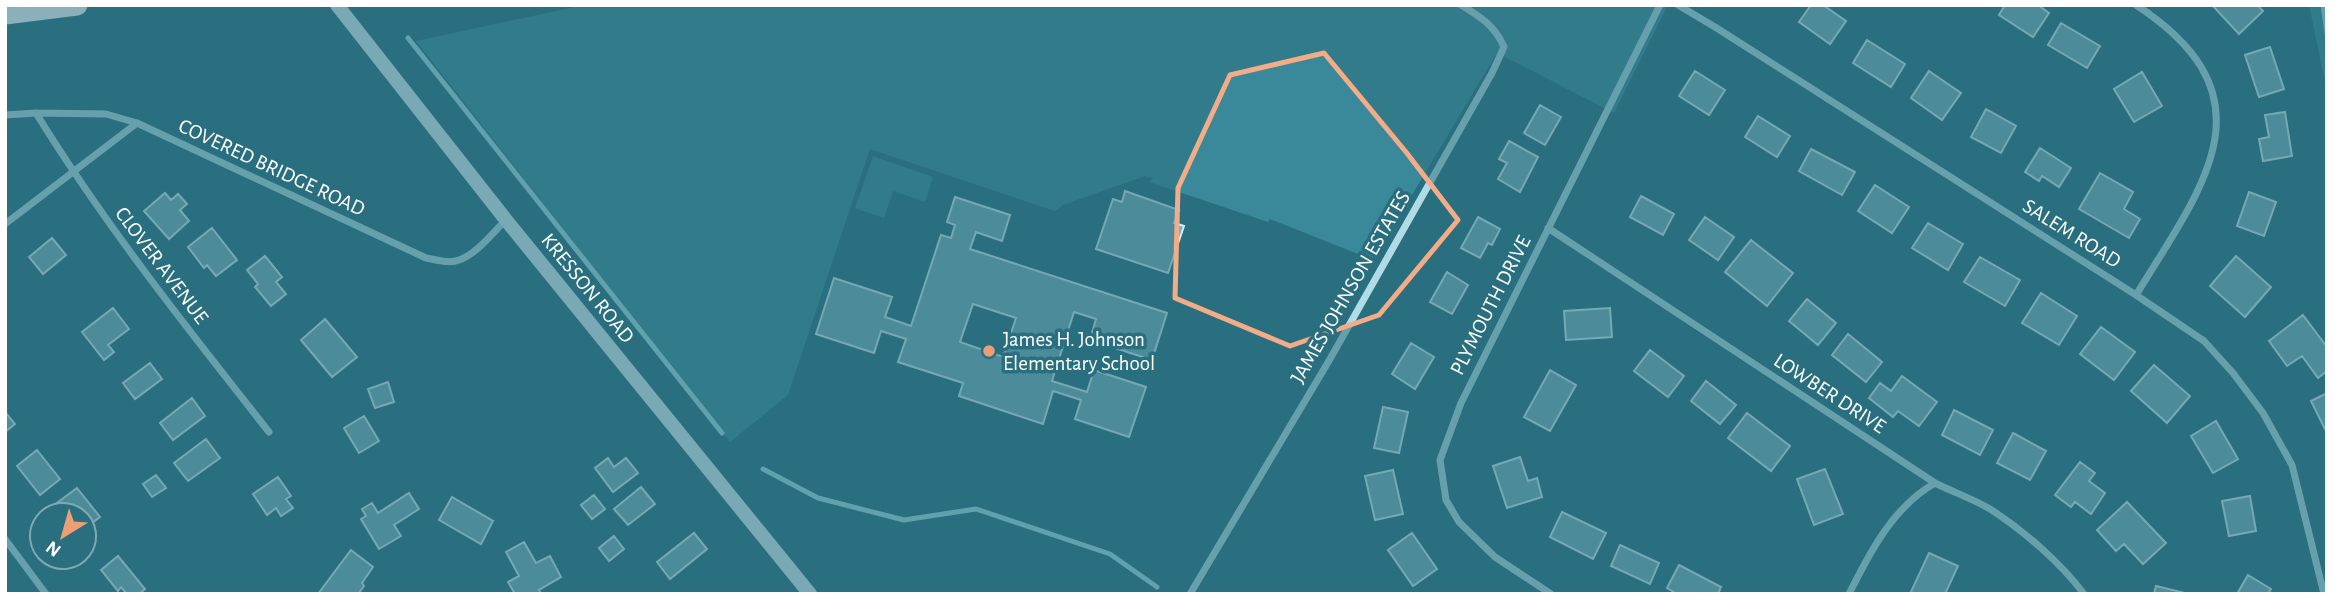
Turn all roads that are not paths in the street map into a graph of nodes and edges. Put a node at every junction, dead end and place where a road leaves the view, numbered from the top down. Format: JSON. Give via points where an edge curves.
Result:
{"nodes":[{"id":1,"x":77,"y":5,"type":"edge"},
{"id":2,"x":337,"y":5,"type":"edge"},
{"id":3,"x":1461,"y":5,"type":"edge"},
{"id":4,"x":1660,"y":5,"type":"edge"},
{"id":5,"x":1678,"y":5,"type":"edge"},
{"id":6,"x":2136,"y":5,"type":"edge"},
{"id":7,"x":5,"y":14,"type":"edge"},
{"id":8,"x":36,"y":113,"type":"junction"},
{"id":9,"x":5,"y":116,"type":"edge"},
{"id":10,"x":137,"y":123,"type":"junction"},
{"id":11,"x":72,"y":171,"type":"junction"},
{"id":12,"x":506,"y":220,"type":"junction"},
{"id":13,"x":5,"y":224,"type":"edge"},
{"id":14,"x":1548,"y":228,"type":"junction"},
{"id":15,"x":2136,"y":295,"type":"junction"},
{"id":16,"x":269,"y":432,"type":"dead end"},
{"id":17,"x":1935,"y":483,"type":"junction"},
{"id":18,"x":5,"y":539,"type":"edge"},
{"id":19,"x":46,"y":594,"type":"edge"},
{"id":20,"x":810,"y":594,"type":"edge"},
{"id":21,"x":1190,"y":594,"type":"edge"},
{"id":22,"x":1551,"y":594,"type":"edge"},
{"id":23,"x":1849,"y":594,"type":"edge"},
{"id":24,"x":2084,"y":594,"type":"edge"},
{"id":25,"x":2324,"y":594,"type":"edge"}],
"edges":[{"from":1,"to":7,"type":"highway"},
{"from":2,"to":12,"type":"street","name":"KRESSON ROAD"},
{"from":3,"to":21,"type":"street","name":"JAMES JOHNSON ESTATES","via":[[1497,32],[1504,47],[1343,336]]},
{"from":4,"to":14,"type":"street","name":"PLYMOUTH DRIVE"},
{"from":5,"to":15,"type":"street","name":"SALEM ROAD"},
{"from":6,"to":15,"type":"street","via":[[2189,49],[2204,71],[2216,104],[2217,130],[2212,160],[2194,202]]},
{"from":8,"to":9,"type":"street","name":"COVERED BRIDGE ROAD"},
{"from":8,"to":10,"type":"street","name":"COVERED BRIDGE ROAD","via":[[106,114]]},
{"from":8,"to":11,"type":"street","name":"CLOVER AVENUE"},
{"from":10,"to":11,"type":"street"},
{"from":10,"to":12,"type":"street","name":"COVERED BRIDGE ROAD","via":[[426,258],[460,260]]},
{"from":11,"to":13,"type":"street"},
{"from":11,"to":16,"type":"street","name":"CLOVER AVENUE","via":[[148,279]]},
{"from":12,"to":20,"type":"street","name":"KRESSON ROAD"},
{"from":14,"to":17,"type":"street","name":"LOWBER DRIVE"},
{"from":14,"to":22,"type":"street","name":"PLYMOUTH DRIVE","via":[[1461,403],[1440,460],[1446,500],[1459,522],[1495,557]]},
{"from":15,"to":25,"type":"street","name":"SALEM ROAD","via":[[2204,341],[2263,413],[2292,465]]},
{"from":17,"to":23,"type":"street","via":[[1886,528]]},
{"from":17,"to":24,"type":"street","name":"LOWBER DRIVE","via":[[1989,509],[2063,569]]},
{"from":18,"to":19,"type":"street"}]}
